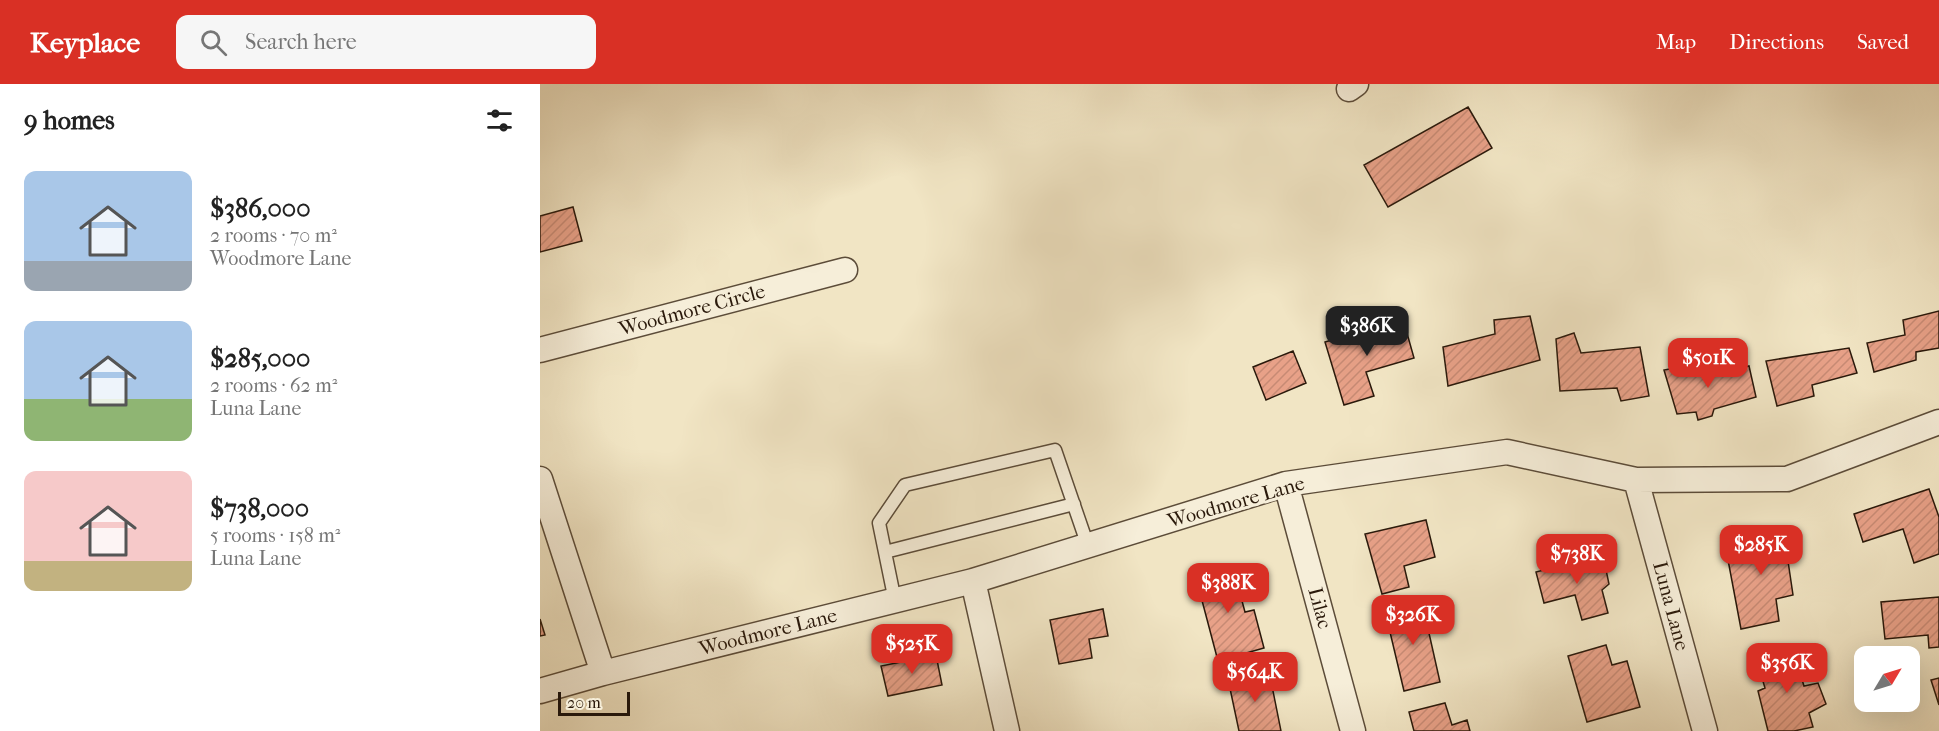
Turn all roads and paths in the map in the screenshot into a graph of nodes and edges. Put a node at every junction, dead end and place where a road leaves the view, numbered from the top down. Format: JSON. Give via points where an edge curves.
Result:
{"nodes":[{"id":1,"x":845,"y":270,"type":"dead end"},
{"id":2,"x":540,"y":350,"type":"edge"},
{"id":3,"x":1939,"y":422,"type":"edge"},
{"id":4,"x":540,"y":479,"type":"edge"},
{"id":5,"x":1636,"y":480,"type":"junction"},
{"id":6,"x":1286,"y":484,"type":"junction"},
{"id":7,"x":1074,"y":504,"type":"junction"},
{"id":8,"x":1088,"y":546,"type":"junction"},
{"id":9,"x":885,"y":552,"type":"junction"},
{"id":10,"x":974,"y":582,"type":"junction"},
{"id":11,"x":895,"y":601,"type":"junction"},
{"id":12,"x":603,"y":673,"type":"junction"},
{"id":13,"x":540,"y":692,"type":"edge"},
{"id":14,"x":1006,"y":731,"type":"edge"},
{"id":15,"x":1353,"y":731,"type":"edge"},
{"id":16,"x":1705,"y":731,"type":"edge"}],
"edges":[{"from":1,"to":2,"type":"street","name":"Woodmore Circle"},
{"from":3,"to":5,"type":"street","name":"Woodmore Lane","via":[[1787,479]]},
{"from":4,"to":12,"type":"street"},
{"from":5,"to":6,"type":"street","name":"Woodmore Lane","via":[[1507,452]]},
{"from":5,"to":16,"type":"street","name":"Luna Lane"},
{"from":6,"to":8,"type":"street","name":"Woodmore Lane"},
{"from":6,"to":15,"type":"street","name":"Lilac"},
{"from":7,"to":8,"type":"lane"},
{"from":7,"to":9,"type":"lane"},
{"from":7,"to":9,"type":"lane","via":[[1055,450],[905,485],[879,523]]},
{"from":8,"to":10,"type":"street","name":"Woodmore Lane"},
{"from":9,"to":11,"type":"lane"},
{"from":10,"to":11,"type":"street","name":"Woodmore Lane"},
{"from":10,"to":14,"type":"street"},
{"from":11,"to":12,"type":"street","name":"Woodmore Lane"},
{"from":12,"to":13,"type":"street","name":"Woodmore Lane"}]}
